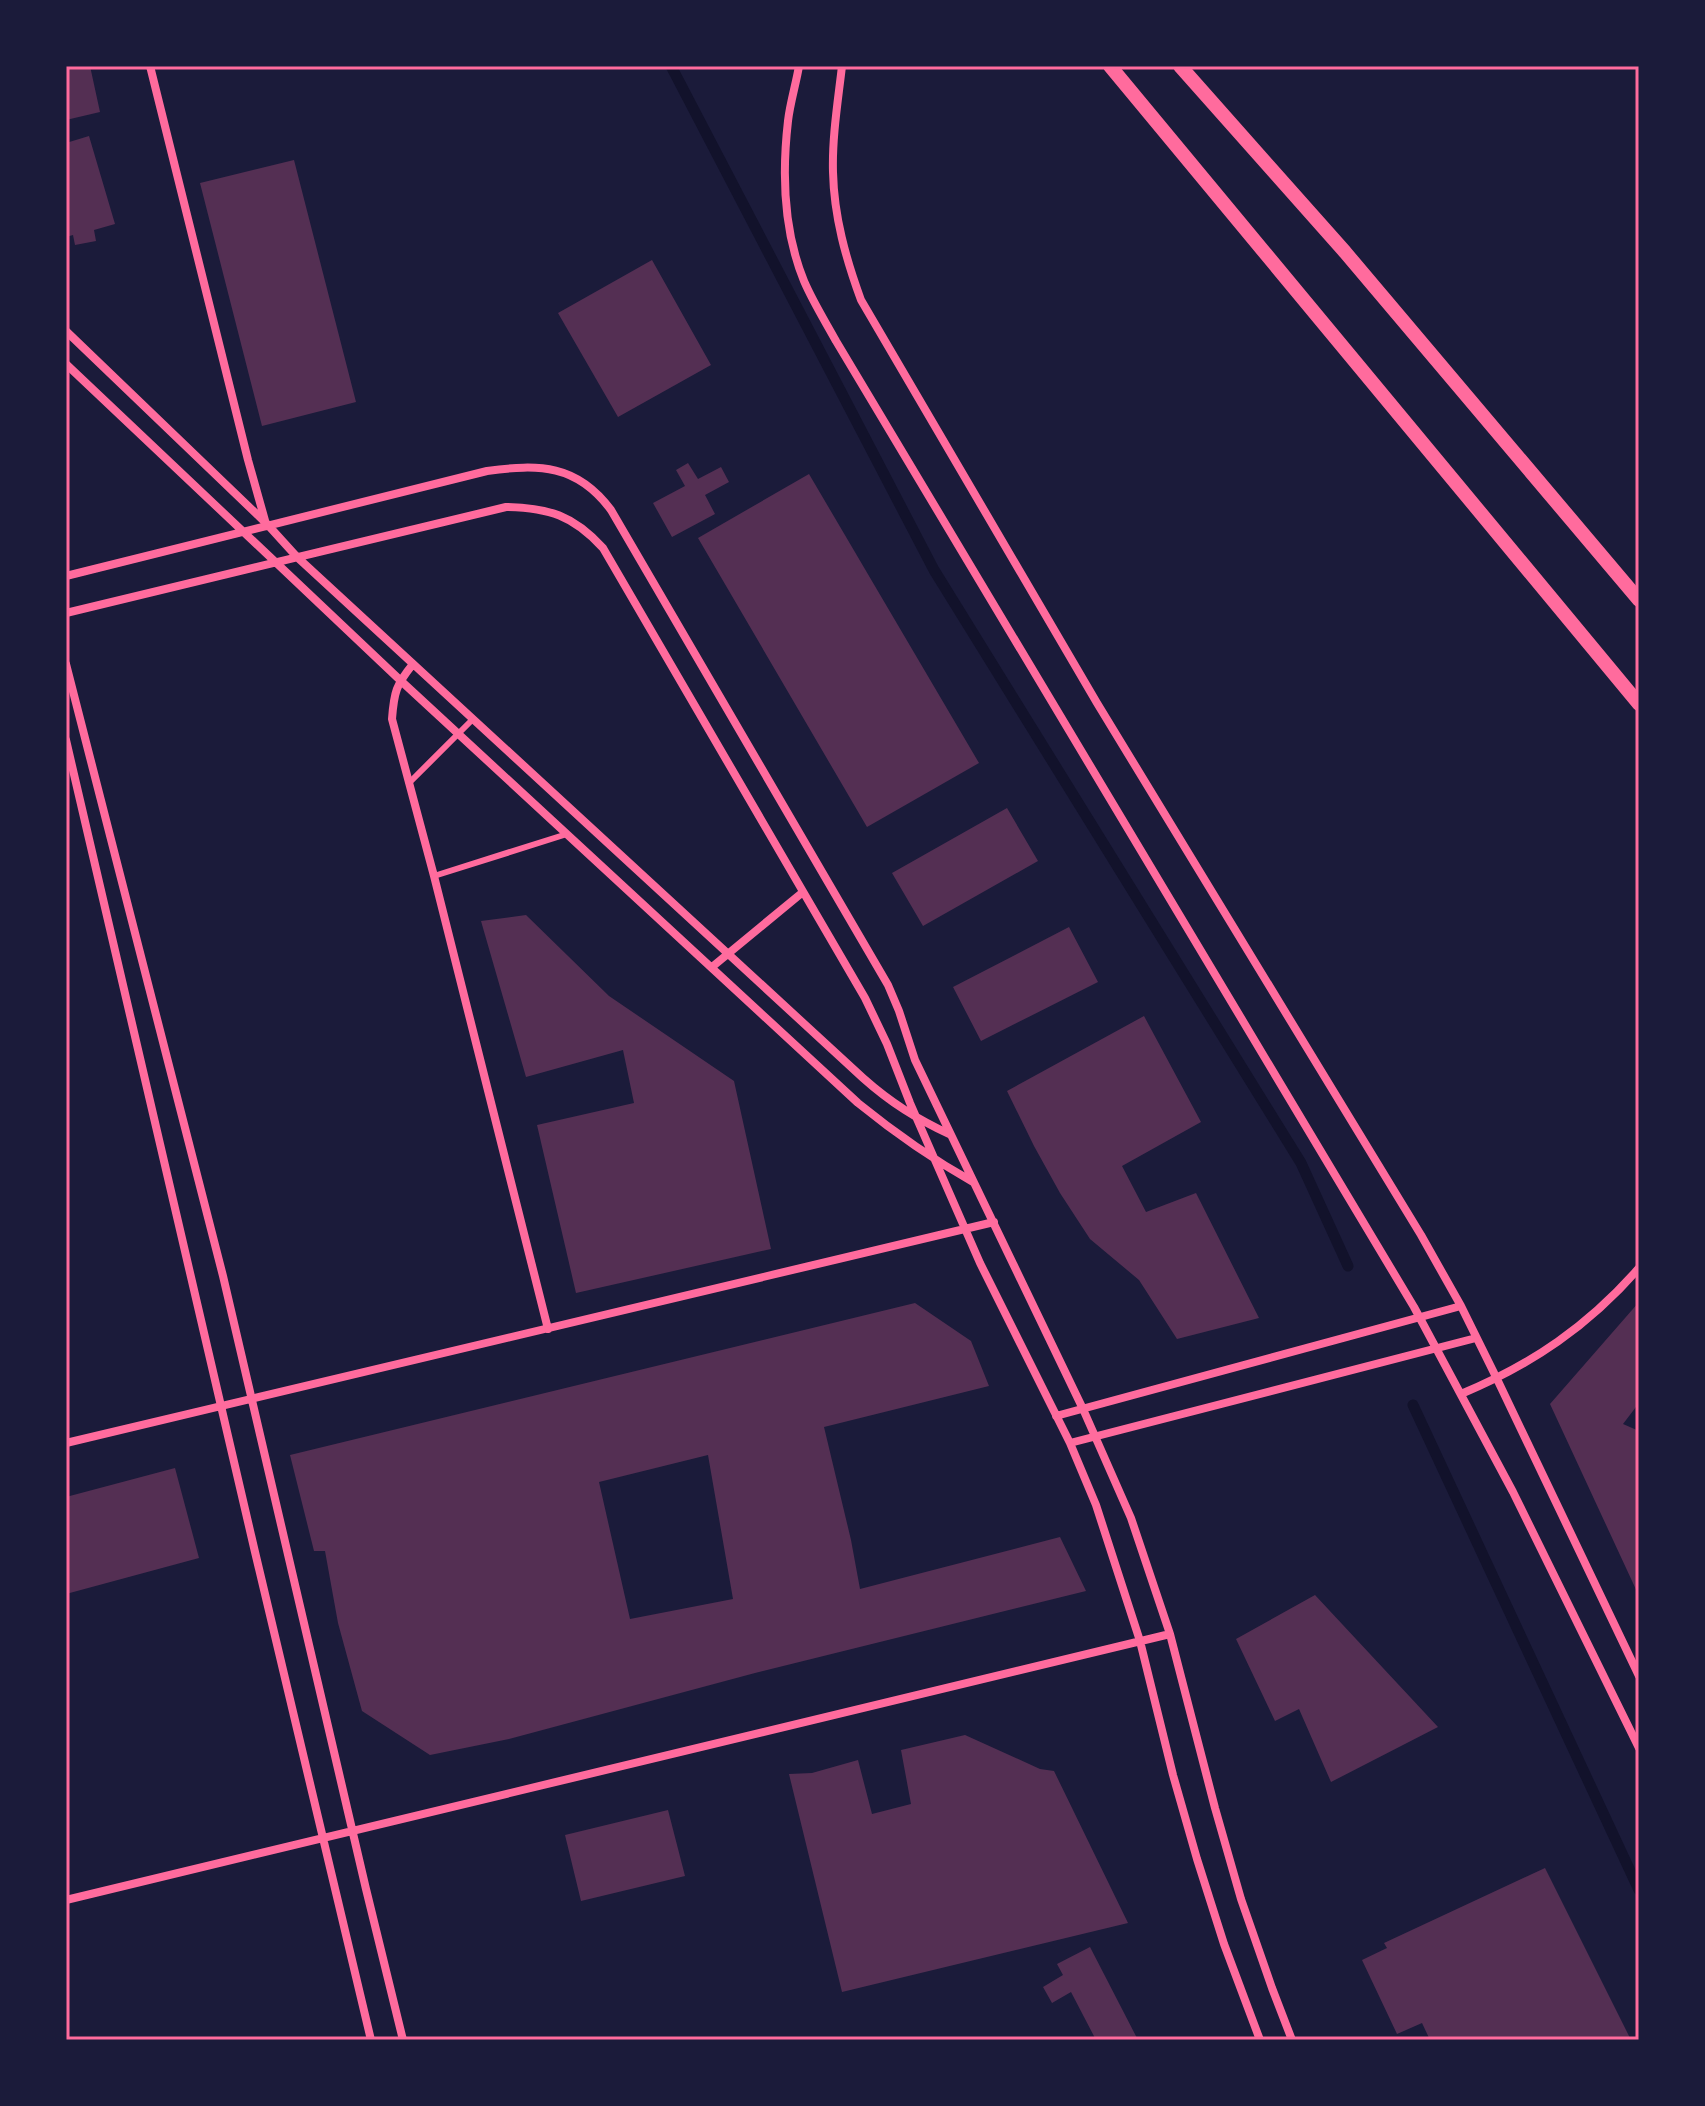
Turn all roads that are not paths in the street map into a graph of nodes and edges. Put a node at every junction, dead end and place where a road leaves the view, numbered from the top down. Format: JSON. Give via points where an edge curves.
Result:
{"nodes":[{"id":1,"x":150,"y":66,"type":"edge"},
{"id":2,"x":799,"y":66,"type":"edge"},
{"id":3,"x":842,"y":66,"type":"edge"},
{"id":4,"x":1110,"y":66,"type":"edge"},
{"id":5,"x":1180,"y":66,"type":"edge"},
{"id":6,"x":66,"y":331,"type":"edge"},
{"id":7,"x":66,"y":364,"type":"edge"},
{"id":8,"x":267,"y":524,"type":"junction"},
{"id":9,"x":244,"y":531,"type":"junction"},
{"id":10,"x":297,"y":557,"type":"junction"},
{"id":11,"x":277,"y":562,"type":"junction"},
{"id":12,"x":66,"y":576,"type":"edge"},
{"id":13,"x":1639,"y":600,"type":"edge"},
{"id":14,"x":66,"y":613,"type":"edge"},
{"id":15,"x":66,"y":664,"type":"edge"},
{"id":16,"x":413,"y":664,"type":"junction"},
{"id":17,"x":400,"y":680,"type":"junction"},
{"id":18,"x":1639,"y":704,"type":"edge"},
{"id":19,"x":473,"y":719,"type":"junction"},
{"id":20,"x":459,"y":733,"type":"junction"},
{"id":21,"x":66,"y":740,"type":"edge"},
{"id":22,"x":409,"y":783,"type":"junction"},
{"id":23,"x":567,"y":834,"type":"junction"},
{"id":24,"x":434,"y":876,"type":"junction"},
{"id":25,"x":803,"y":892,"type":"junction"},
{"id":26,"x":728,"y":954,"type":"junction"},
{"id":27,"x":712,"y":967,"type":"junction"},
{"id":28,"x":917,"y":1119,"type":"junction"},
{"id":29,"x":952,"y":1135,"type":"junction"},
{"id":30,"x":935,"y":1161,"type":"junction"},
{"id":31,"x":975,"y":1183,"type":"junction"},
{"id":32,"x":994,"y":1222,"type":"junction"},
{"id":33,"x":966,"y":1229,"type":"junction"},
{"id":34,"x":1639,"y":1268,"type":"edge"},
{"id":35,"x":1461,"y":1306,"type":"junction"},
{"id":36,"x":1420,"y":1318,"type":"junction"},
{"id":37,"x":548,"y":1329,"type":"junction"},
{"id":38,"x":1476,"y":1338,"type":"junction"},
{"id":39,"x":1437,"y":1349,"type":"junction"},
{"id":40,"x":1497,"y":1379,"type":"junction"},
{"id":41,"x":1461,"y":1394,"type":"junction"},
{"id":42,"x":252,"y":1399,"type":"junction"},
{"id":43,"x":221,"y":1406,"type":"junction"},
{"id":44,"x":1083,"y":1409,"type":"junction"},
{"id":45,"x":1056,"y":1416,"type":"junction"},
{"id":46,"x":1096,"y":1436,"type":"junction"},
{"id":47,"x":66,"y":1443,"type":"edge"},
{"id":48,"x":1070,"y":1443,"type":"junction"},
{"id":49,"x":1170,"y":1634,"type":"junction"},
{"id":50,"x":1140,"y":1641,"type":"junction"},
{"id":51,"x":1639,"y":1676,"type":"edge"},
{"id":52,"x":1639,"y":1748,"type":"edge"},
{"id":53,"x":352,"y":1831,"type":"junction"},
{"id":54,"x":322,"y":1838,"type":"junction"},
{"id":55,"x":66,"y":1900,"type":"edge"},
{"id":56,"x":371,"y":2040,"type":"edge"},
{"id":57,"x":403,"y":2040,"type":"edge"},
{"id":58,"x":1260,"y":2040,"type":"edge"},
{"id":59,"x":1292,"y":2040,"type":"edge"}],
"edges":[{"from":1,"to":8,"type":"street"},
{"from":2,"to":36,"type":"street","via":[[788,118],[786,199],[792,240],[816,306]]},
{"from":3,"to":35,"type":"street","via":[[835,204],[861,300]]},
{"from":4,"to":18,"type":"street"},
{"from":5,"to":13,"type":"street"},
{"from":6,"to":8,"type":"street"},
{"from":7,"to":9,"type":"street"},
{"from":8,"to":9,"type":"street"},
{"from":8,"to":10,"type":"street"},
{"from":8,"to":29,"type":"street","via":[[516,467],[562,471],[602,497],[888,985],[915,1060]]},
{"from":9,"to":11,"type":"street"},
{"from":9,"to":12,"type":"street"},
{"from":10,"to":11,"type":"street"},
{"from":10,"to":16,"type":"street"},
{"from":10,"to":25,"type":"street","via":[[506,507],[532,507],[569,518],[603,548]]},
{"from":11,"to":14,"type":"street"},
{"from":11,"to":17,"type":"street"},
{"from":15,"to":42,"type":"street"},
{"from":16,"to":17,"type":"street"},
{"from":16,"to":19,"type":"street"},
{"from":17,"to":20,"type":"street"},
{"from":17,"to":22,"type":"street","via":[[392,719]]},
{"from":19,"to":20,"type":"lane"},
{"from":19,"to":26,"type":"street"},
{"from":20,"to":22,"type":"lane"},
{"from":20,"to":23,"type":"street"},
{"from":21,"to":43,"type":"street"},
{"from":22,"to":24,"type":"street"},
{"from":23,"to":24,"type":"lane"},
{"from":23,"to":27,"type":"street"},
{"from":24,"to":37,"type":"street"},
{"from":25,"to":26,"type":"street"},
{"from":25,"to":28,"type":"street","via":[[865,998]]},
{"from":26,"to":27,"type":"street"},
{"from":26,"to":28,"type":"street","via":[[889,1100]]},
{"from":27,"to":30,"type":"street","via":[[858,1103]]},
{"from":28,"to":29,"type":"street"},
{"from":28,"to":30,"type":"street"},
{"from":29,"to":31,"type":"street"},
{"from":30,"to":31,"type":"street"},
{"from":30,"to":33,"type":"street"},
{"from":31,"to":32,"type":"street"},
{"from":32,"to":33,"type":"street"},
{"from":32,"to":44,"type":"street"},
{"from":33,"to":37,"type":"street"},
{"from":33,"to":45,"type":"street"},
{"from":34,"to":40,"type":"street","via":[[1583,1325]]},
{"from":35,"to":36,"type":"street"},
{"from":35,"to":38,"type":"street"},
{"from":36,"to":39,"type":"street"},
{"from":36,"to":44,"type":"street"},
{"from":37,"to":42,"type":"street"},
{"from":38,"to":39,"type":"street"},
{"from":38,"to":40,"type":"street"},
{"from":39,"to":41,"type":"street"},
{"from":39,"to":46,"type":"street"},
{"from":40,"to":41,"type":"street"},
{"from":40,"to":51,"type":"street"},
{"from":41,"to":52,"type":"street"},
{"from":42,"to":43,"type":"street"},
{"from":42,"to":53,"type":"street"},
{"from":43,"to":47,"type":"street"},
{"from":43,"to":54,"type":"street"},
{"from":44,"to":45,"type":"street"},
{"from":44,"to":46,"type":"street"},
{"from":45,"to":48,"type":"street"},
{"from":46,"to":48,"type":"street"},
{"from":46,"to":49,"type":"street","via":[[1131,1518]]},
{"from":48,"to":50,"type":"street"},
{"from":49,"to":50,"type":"street"},
{"from":49,"to":59,"type":"street","via":[[1241,1899]]},
{"from":50,"to":53,"type":"street"},
{"from":50,"to":58,"type":"street","via":[[1197,1859]]},
{"from":53,"to":54,"type":"street"},
{"from":53,"to":57,"type":"street"},
{"from":54,"to":55,"type":"street"},
{"from":54,"to":56,"type":"street"}]}
